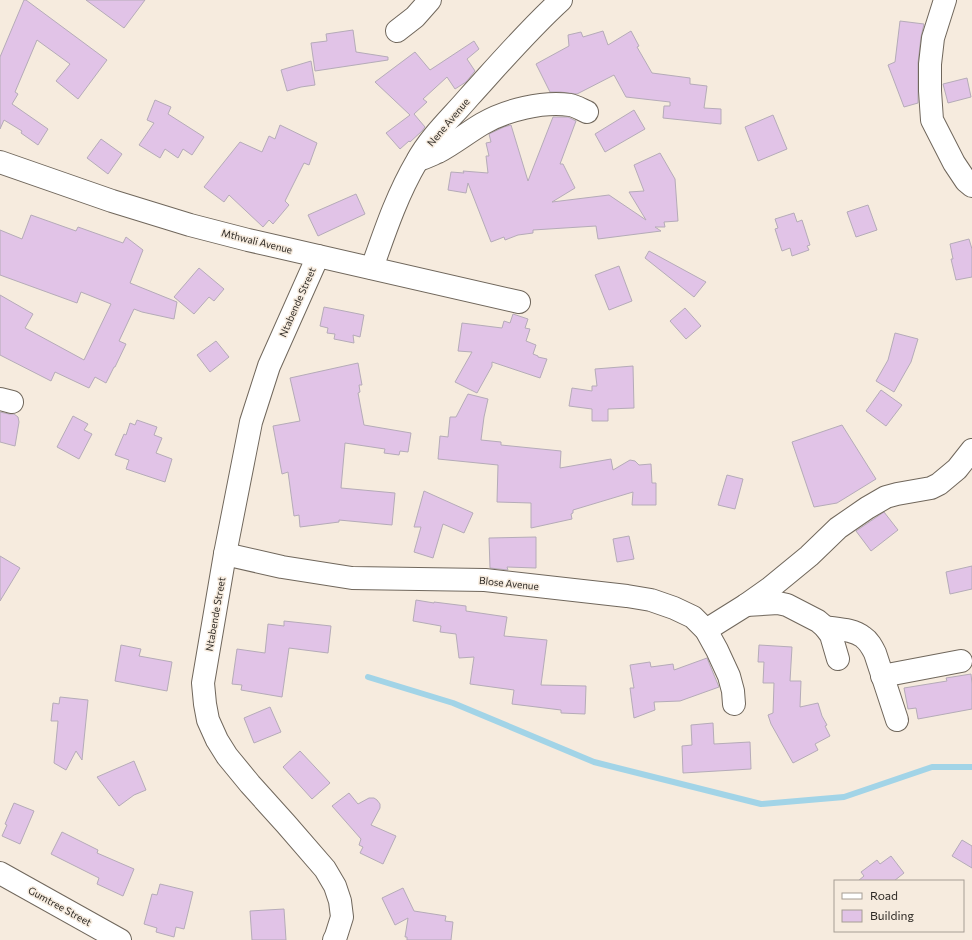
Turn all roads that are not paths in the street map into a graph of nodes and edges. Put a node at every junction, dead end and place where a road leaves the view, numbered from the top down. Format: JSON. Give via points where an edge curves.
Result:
{"nodes":[{"id":1,"x":430,"y":0,"type":"edge"},
{"id":2,"x":561,"y":0,"type":"edge"},
{"id":3,"x":945,"y":0,"type":"edge"},
{"id":4,"x":397,"y":31,"type":"dead end"},
{"id":5,"x":587,"y":112,"type":"dead end"},
{"id":6,"x":417,"y":161,"type":"junction"},
{"id":7,"x":0,"y":162,"type":"edge"},
{"id":8,"x":972,"y":186,"type":"edge"},
{"id":9,"x":318,"y":256,"type":"junction"},
{"id":10,"x":372,"y":268,"type":"junction"},
{"id":11,"x":519,"y":302,"type":"dead end"},
{"id":12,"x":972,"y":450,"type":"edge"},
{"id":13,"x":225,"y":554,"type":"junction"},
{"id":14,"x":746,"y":606,"type":"junction"},
{"id":15,"x":825,"y":627,"type":"junction"},
{"id":16,"x":706,"y":630,"type":"junction"},
{"id":17,"x":838,"y":659,"type":"dead end"},
{"id":18,"x":961,"y":661,"type":"dead end"},
{"id":19,"x":882,"y":676,"type":"junction"},
{"id":20,"x":734,"y":704,"type":"dead end"},
{"id":21,"x":897,"y":720,"type":"dead end"},
{"id":22,"x":0,"y":873,"type":"edge"},
{"id":23,"x":120,"y":940,"type":"edge"},
{"id":24,"x":334,"y":940,"type":"edge"}],
"edges":[{"from":1,"to":4,"type":"street","via":[[415,17]]},
{"from":2,"to":6,"type":"street","name":"Nene Avenue","via":[[516,44],[436,134]]},
{"from":3,"to":8,"type":"street","via":[[933,38],[930,64],[932,120],[954,163]]},
{"from":5,"to":6,"type":"street","via":[[572,106],[552,104],[527,107],[483,124]]},
{"from":6,"to":10,"type":"street","name":"Nene Avenue","via":[[388,220]]},
{"from":7,"to":9,"type":"street","name":"Mthwali Avenue","via":[[190,225]]},
{"from":9,"to":10,"type":"street","name":"Mthwali Avenue"},
{"from":9,"to":13,"type":"street","name":"Ntabende Street","via":[[261,388],[251,422]]},
{"from":10,"to":11,"type":"street","name":"Mthwali Avenue"},
{"from":12,"to":14,"type":"street","via":[[957,469],[939,484],[886,497],[838,528],[809,556]]},
{"from":13,"to":16,"type":"street","name":"Blose Avenue","via":[[282,567],[352,578],[485,580],[628,596],[674,608],[693,617]]},
{"from":13,"to":24,"type":"street","name":"Ntabende Street","via":[[203,683],[208,720],[226,756],[325,869],[335,886],[342,917]]},
{"from":14,"to":15,"type":"street","via":[[769,603],[787,605]]},
{"from":14,"to":16,"type":"street"},
{"from":15,"to":17,"type":"street","via":[[831,635]]},
{"from":15,"to":19,"type":"street","via":[[853,632],[864,637],[875,653]]},
{"from":16,"to":20,"type":"street","name":"Blose Avenue","via":[[729,676],[734,691]]},
{"from":18,"to":19,"type":"street"},
{"from":19,"to":21,"type":"street"},
{"from":22,"to":23,"type":"street","name":"Gumtree Street"}]}
